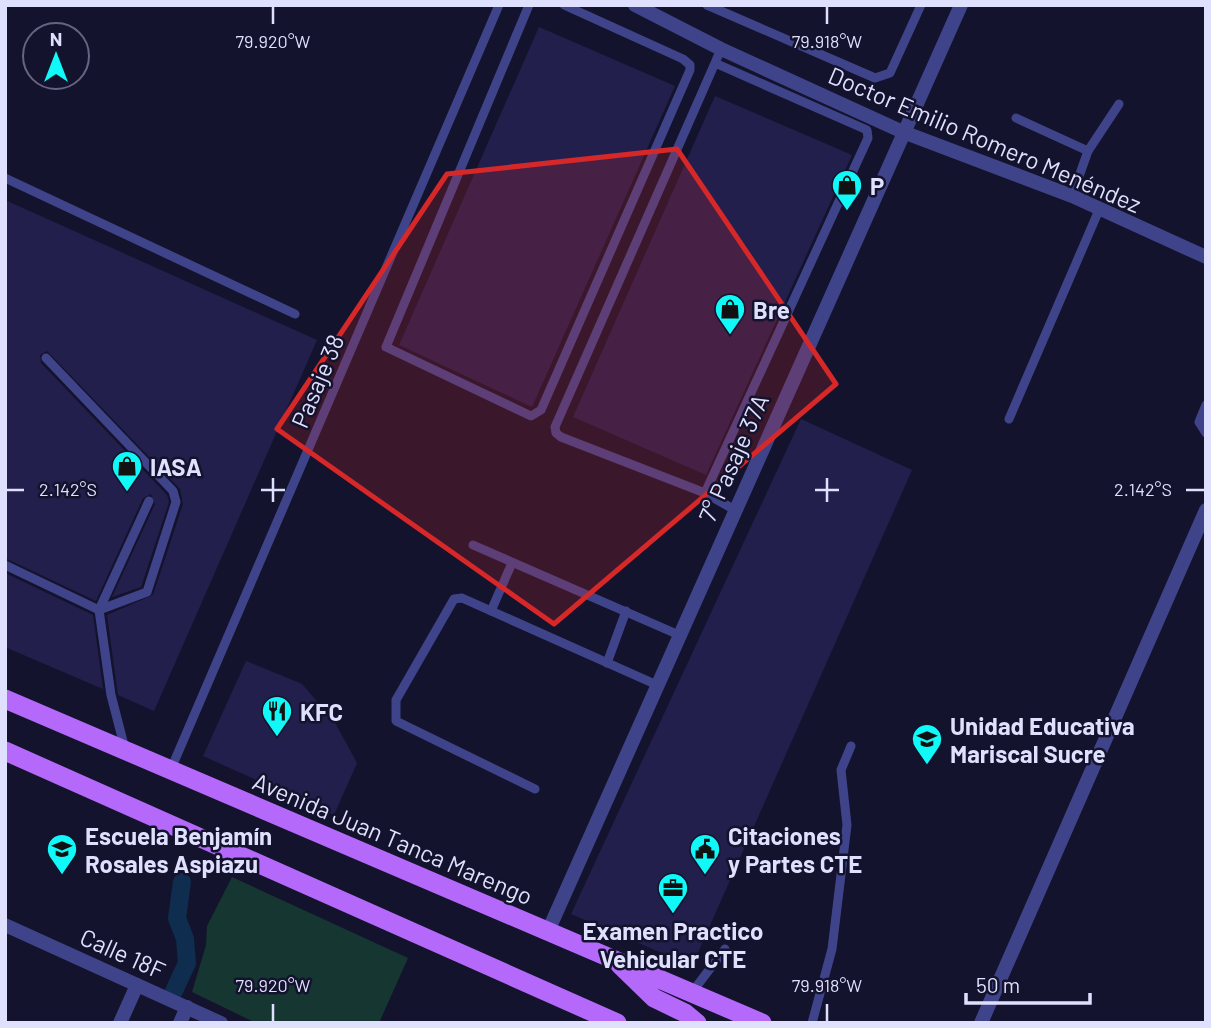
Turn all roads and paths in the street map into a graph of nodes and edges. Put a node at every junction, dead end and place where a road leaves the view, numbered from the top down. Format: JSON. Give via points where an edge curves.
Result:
{"nodes":[{"id":1,"x":499,"y":5,"type":"edge"},
{"id":2,"x":529,"y":5,"type":"edge"},
{"id":3,"x":564,"y":5,"type":"edge"},
{"id":4,"x":635,"y":5,"type":"edge"},
{"id":5,"x":708,"y":5,"type":"edge"},
{"id":6,"x":921,"y":5,"type":"edge"},
{"id":7,"x":961,"y":5,"type":"edge"},
{"id":8,"x":718,"y":56,"type":"junction"},
{"id":9,"x":1119,"y":104,"type":"dead end"},
{"id":10,"x":1016,"y":118,"type":"dead end"},
{"id":11,"x":903,"y":132,"type":"junction"},
{"id":12,"x":1088,"y":152,"type":"junction"},
{"id":13,"x":5,"y":178,"type":"edge"},
{"id":14,"x":1072,"y":196,"type":"junction"},
{"id":15,"x":1099,"y":210,"type":"junction"},
{"id":16,"x":1206,"y":257,"type":"edge"},
{"id":17,"x":295,"y":314,"type":"dead end"},
{"id":18,"x":46,"y":358,"type":"dead end"},
{"id":19,"x":1206,"y":405,"type":"edge"},
{"id":20,"x":1009,"y":419,"type":"dead end"},
{"id":21,"x":1206,"y":433,"type":"edge"},
{"id":22,"x":705,"y":493,"type":"junction"},
{"id":23,"x":149,"y":501,"type":"dead end"},
{"id":24,"x":735,"y":510,"type":"junction"},
{"id":25,"x":1206,"y":510,"type":"edge"},
{"id":26,"x":473,"y":545,"type":"dead end"},
{"id":27,"x":512,"y":563,"type":"junction"},
{"id":28,"x":5,"y":565,"type":"edge"},
{"id":29,"x":99,"y":610,"type":"junction"},
{"id":30,"x":491,"y":611,"type":"junction"},
{"id":31,"x":626,"y":611,"type":"junction"},
{"id":32,"x":679,"y":635,"type":"junction"},
{"id":33,"x":607,"y":663,"type":"junction"},
{"id":34,"x":656,"y":685,"type":"junction"},
{"id":35,"x":5,"y":699,"type":"edge"},
{"id":36,"x":851,"y":746,"type":"dead end"},
{"id":37,"x":125,"y":751,"type":"junction"},
{"id":38,"x":8,"y":758,"type":"edge"},
{"id":39,"x":170,"y":771,"type":"junction"},
{"id":40,"x":535,"y":789,"type":"dead end"},
{"id":41,"x":5,"y":925,"type":"edge"},
{"id":42,"x":549,"y":929,"type":"junction"},
{"id":43,"x":725,"y":948,"type":"dead end"},
{"id":44,"x":609,"y":956,"type":"junction"},
{"id":45,"x":137,"y":985,"type":"junction"},
{"id":46,"x":693,"y":991,"type":"junction"},
{"id":47,"x":187,"y":1007,"type":"junction"},
{"id":48,"x":120,"y":1023,"type":"edge"},
{"id":49,"x":180,"y":1023,"type":"edge"},
{"id":50,"x":221,"y":1023,"type":"edge"},
{"id":51,"x":617,"y":1023,"type":"edge"},
{"id":52,"x":697,"y":1023,"type":"edge"},
{"id":53,"x":762,"y":1023,"type":"edge"},
{"id":54,"x":812,"y":1023,"type":"edge"},
{"id":55,"x":981,"y":1023,"type":"edge"}],
"edges":[{"from":1,"to":39,"type":"lane","name":"Pasaje 38"},
{"from":2,"to":3,"type":"lane","via":[[386,347],[531,415],[541,410],[690,70],[682,59]]},
{"from":4,"to":8,"type":"street","name":"Doctor Emilio Romero Menéndez"},
{"from":5,"to":6,"type":"lane","via":[[875,78],[890,73]]},
{"from":7,"to":11,"type":"street","name":"7° Pasaje 37A"},
{"from":8,"to":11,"type":"street","name":"Doctor Emilio Romero Menéndez"},
{"from":8,"to":22,"type":"lane","via":[[867,130],[868,138]]},
{"from":8,"to":22,"type":"lane","via":[[555,427],[561,437]]},
{"from":9,"to":12,"type":"lane"},
{"from":10,"to":12,"type":"lane"},
{"from":11,"to":14,"type":"street","name":"Doctor Emilio Romero Menéndez"},
{"from":11,"to":24,"type":"street","name":"7° Pasaje 37A"},
{"from":12,"to":14,"type":"lane"},
{"from":13,"to":17,"type":"lane"},
{"from":14,"to":15,"type":"street","name":"Doctor Emilio Romero Menéndez"},
{"from":15,"to":16,"type":"street","name":"Doctor Emilio Romero Menéndez"},
{"from":15,"to":20,"type":"lane"},
{"from":18,"to":29,"type":"lane","via":[[173,491],[176,502],[147,592]]},
{"from":19,"to":21,"type":"lane","via":[[1199,422]]},
{"from":22,"to":24,"type":"lane"},
{"from":23,"to":29,"type":"lane"},
{"from":24,"to":32,"type":"street","name":"7° Pasaje 37A"},
{"from":25,"to":55,"type":"street"},
{"from":26,"to":27,"type":"lane"},
{"from":27,"to":30,"type":"lane"},
{"from":27,"to":31,"type":"lane"},
{"from":28,"to":29,"type":"lane"},
{"from":29,"to":37,"type":"lane","via":[[111,695]]},
{"from":30,"to":33,"type":"lane"},
{"from":30,"to":40,"type":"lane","via":[[454,599],[396,700],[396,721]]},
{"from":31,"to":32,"type":"lane"},
{"from":31,"to":33,"type":"lane"},
{"from":32,"to":34,"type":"street","name":"7° Pasaje 37A"},
{"from":33,"to":34,"type":"lane"},
{"from":34,"to":42,"type":"street","name":"7° Pasaje 37A"},
{"from":35,"to":37,"type":"main road","name":"Avenida Juan Tanca Marengo"},
{"from":36,"to":54,"type":"lane","via":[[841,770],[847,825],[832,948]]},
{"from":37,"to":39,"type":"main road","name":"Avenida Juan Tanca Marengo"},
{"from":38,"to":51,"type":"main road"},
{"from":39,"to":42,"type":"main road","name":"Avenida Juan Tanca Marengo"},
{"from":41,"to":45,"type":"street","name":"Calle 18F"},
{"from":42,"to":44,"type":"main road","name":"Avenida Juan Tanca Marengo"},
{"from":43,"to":46,"type":"lane"},
{"from":44,"to":46,"type":"main road","name":"Avenida Juan Tanca Marengo"},
{"from":44,"to":52,"type":"main road","via":[[654,998]]},
{"from":45,"to":47,"type":"street","name":"Calle 18F"},
{"from":45,"to":48,"type":"street"},
{"from":46,"to":53,"type":"main road","name":"Avenida Juan Tanca Marengo"},
{"from":47,"to":49,"type":"street"},
{"from":47,"to":50,"type":"street","name":"Calle 18F"}]}
